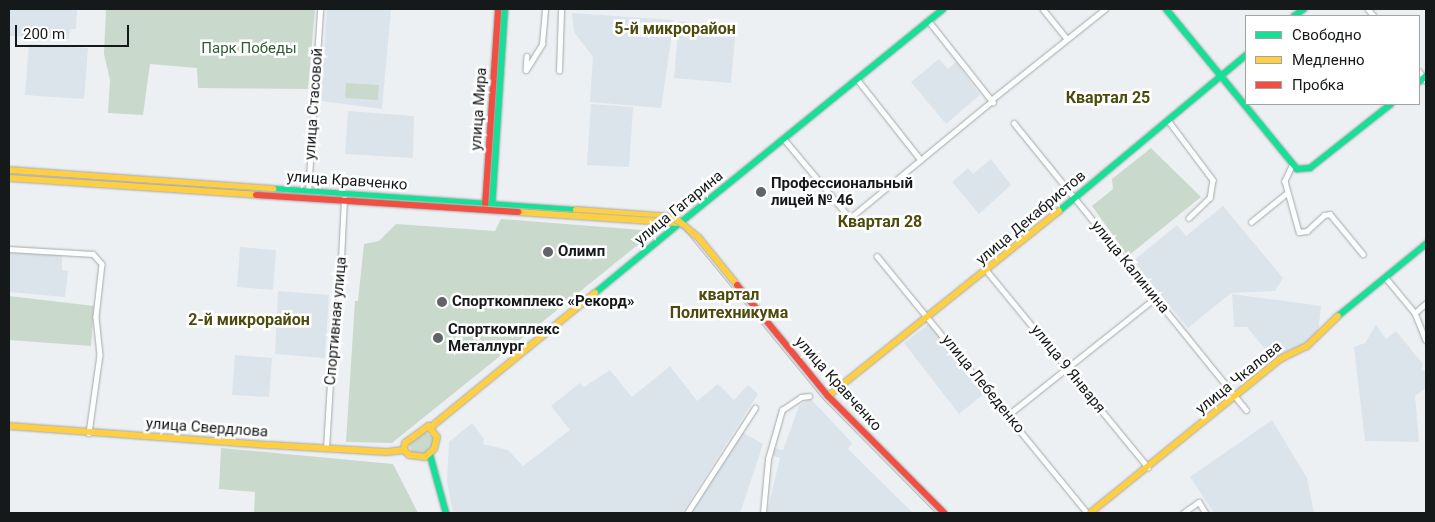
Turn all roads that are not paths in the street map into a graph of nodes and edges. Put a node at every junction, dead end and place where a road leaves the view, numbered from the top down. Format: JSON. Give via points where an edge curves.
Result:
{"nodes":[{"id":1,"x":320,"y":9,"type":"edge"},
{"id":2,"x":498,"y":9,"type":"edge"},
{"id":3,"x":504,"y":9,"type":"edge"},
{"id":4,"x":942,"y":9,"type":"edge"},
{"id":5,"x":1042,"y":9,"type":"edge"},
{"id":6,"x":1105,"y":9,"type":"edge"},
{"id":7,"x":1166,"y":9,"type":"edge"},
{"id":8,"x":545,"y":10,"type":"edge"},
{"id":9,"x":561,"y":11,"type":"dead end"},
{"id":10,"x":928,"y":20,"type":"junction"},
{"id":11,"x":1067,"y":39,"type":"junction"},
{"id":12,"x":527,"y":56,"type":"dead end"},
{"id":13,"x":1245,"y":56,"type":"edge"},
{"id":14,"x":559,"y":71,"type":"dead end"},
{"id":15,"x":1221,"y":76,"type":"junction"},
{"id":16,"x":857,"y":79,"type":"junction"},
{"id":17,"x":992,"y":101,"type":"junction"},
{"id":18,"x":1389,"y":105,"type":"edge"},
{"id":19,"x":1168,"y":120,"type":"junction"},
{"id":20,"x":1014,"y":123,"type":"dead end"},
{"id":21,"x":784,"y":139,"type":"junction"},
{"id":22,"x":921,"y":160,"type":"junction"},
{"id":23,"x":1292,"y":166,"type":"junction"},
{"id":24,"x":10,"y":170,"type":"edge"},
{"id":25,"x":37,"y":172,"type":"junction"},
{"id":26,"x":63,"y":174,"type":"junction"},
{"id":27,"x":10,"y":178,"type":"edge"},
{"id":28,"x":37,"y":180,"type":"junction"},
{"id":29,"x":63,"y":182,"type":"junction"},
{"id":30,"x":219,"y":184,"type":"junction"},
{"id":31,"x":309,"y":190,"type":"junction"},
{"id":32,"x":218,"y":193,"type":"junction"},
{"id":33,"x":344,"y":193,"type":"junction"},
{"id":34,"x":1287,"y":193,"type":"junction"},
{"id":35,"x":368,"y":194,"type":"junction"},
{"id":36,"x":308,"y":198,"type":"junction"},
{"id":37,"x":1074,"y":198,"type":"junction"},
{"id":38,"x":433,"y":199,"type":"junction"},
{"id":39,"x":344,"y":201,"type":"junction"},
{"id":40,"x":472,"y":202,"type":"junction"},
{"id":41,"x":367,"y":203,"type":"junction"},
{"id":42,"x":488,"y":203,"type":"junction"},
{"id":43,"x":509,"y":204,"type":"junction"},
{"id":44,"x":540,"y":206,"type":"junction"},
{"id":45,"x":432,"y":208,"type":"junction"},
{"id":46,"x":472,"y":211,"type":"junction"},
{"id":47,"x":613,"y":211,"type":"junction"},
{"id":48,"x":488,"y":212,"type":"junction"},
{"id":49,"x":508,"y":213,"type":"junction"},
{"id":50,"x":666,"y":214,"type":"junction"},
{"id":51,"x":540,"y":215,"type":"junction"},
{"id":52,"x":1189,"y":218,"type":"dead end"},
{"id":53,"x":612,"y":220,"type":"junction"},
{"id":54,"x":1251,"y":222,"type":"dead end"},
{"id":55,"x":665,"y":223,"type":"junction"},
{"id":56,"x":680,"y":223,"type":"junction"},
{"id":57,"x":1426,"y":244,"type":"edge"},
{"id":58,"x":9,"y":248,"type":"edge"},
{"id":59,"x":1363,"y":254,"type":"dead end"},
{"id":60,"x":877,"y":256,"type":"dead end"},
{"id":61,"x":987,"y":271,"type":"junction"},
{"id":62,"x":1386,"y":278,"type":"junction"},
{"id":63,"x":1155,"y":298,"type":"junction"},
{"id":64,"x":1426,"y":303,"type":"edge"},
{"id":65,"x":1415,"y":313,"type":"junction"},
{"id":66,"x":929,"y":317,"type":"junction"},
{"id":67,"x":1426,"y":340,"type":"edge"},
{"id":68,"x":1068,"y":368,"type":"junction"},
{"id":69,"x":810,"y":396,"type":"dead end"},
{"id":70,"x":828,"y":396,"type":"junction"},
{"id":71,"x":1236,"y":397,"type":"junction"},
{"id":72,"x":755,"y":408,"type":"dead end"},
{"id":73,"x":1246,"y":410,"type":"dead end"},
{"id":74,"x":1008,"y":415,"type":"junction"},
{"id":75,"x":9,"y":426,"type":"edge"},
{"id":76,"x":431,"y":427,"type":"junction"},
{"id":77,"x":89,"y":433,"type":"junction"},
{"id":78,"x":326,"y":448,"type":"junction"},
{"id":79,"x":404,"y":450,"type":"junction"},
{"id":80,"x":430,"y":455,"type":"junction"},
{"id":81,"x":1148,"y":468,"type":"junction"},
{"id":82,"x":446,"y":513,"type":"edge"},
{"id":83,"x":687,"y":513,"type":"edge"},
{"id":84,"x":762,"y":513,"type":"edge"},
{"id":85,"x":944,"y":513,"type":"edge"},
{"id":86,"x":1089,"y":513,"type":"edge"},
{"id":87,"x":1182,"y":513,"type":"edge"},
{"id":88,"x":1206,"y":513,"type":"edge"}],
"edges":[{"from":1,"to":31,"type":"street","name":"улица Стасовой"},
{"from":2,"to":3,"type":"main road"},
{"from":2,"to":42,"type":"main road","name":"улица Мира"},
{"from":3,"to":42,"type":"main road","name":"улица Мира"},
{"from":4,"to":10,"type":"main road","name":"улица Гагарина"},
{"from":5,"to":11,"type":"street"},
{"from":6,"to":11,"type":"street"},
{"from":7,"to":15,"type":"main road"},
{"from":8,"to":12,"type":"street","via":[[542,44],[526,70]]},
{"from":9,"to":14,"type":"street"},
{"from":10,"to":16,"type":"main road","name":"улица Гагарина"},
{"from":10,"to":17,"type":"street"},
{"from":11,"to":17,"type":"street"},
{"from":13,"to":15,"type":"main road","name":"улица Декабристов"},
{"from":15,"to":19,"type":"main road","name":"улица Декабристов"},
{"from":15,"to":23,"type":"main road"},
{"from":16,"to":21,"type":"main road","name":"улица Гагарина"},
{"from":16,"to":22,"type":"street"},
{"from":17,"to":22,"type":"street"},
{"from":18,"to":23,"type":"main road","via":[[1310,168]]},
{"from":19,"to":37,"type":"main road","name":"улица Декабристов"},
{"from":19,"to":52,"type":"street","via":[[1212,180],[1210,198]]},
{"from":20,"to":37,"type":"street","name":"улица Калинина"},
{"from":21,"to":22,"type":"street","via":[[850,218]]},
{"from":21,"to":56,"type":"main road","name":"улица Гагарина"},
{"from":23,"to":34,"type":"street","via":[[1285,177]]},
{"from":24,"to":25,"type":"main road","name":"улица Кравченко"},
{"from":24,"to":27,"type":"street"},
{"from":25,"to":26,"type":"main road","name":"улица Кравченко"},
{"from":25,"to":28,"type":"street"},
{"from":26,"to":29,"type":"street"},
{"from":26,"to":30,"type":"main road","name":"улица Кравченко"},
{"from":27,"to":28,"type":"main road","name":"улица Кравченко"},
{"from":28,"to":29,"type":"main road","name":"улица Кравченко"},
{"from":29,"to":32,"type":"main road","name":"улица Кравченко"},
{"from":30,"to":31,"type":"main road","name":"улица Кравченко"},
{"from":30,"to":32,"type":"street"},
{"from":31,"to":33,"type":"main road","name":"улица Кравченко"},
{"from":31,"to":36,"type":"street","name":"улица Стасовой"},
{"from":32,"to":36,"type":"main road","name":"улица Кравченко"},
{"from":33,"to":35,"type":"main road","name":"улица Кравченко"},
{"from":33,"to":39,"type":"street","name":"Спортивная улица"},
{"from":34,"to":54,"type":"street"},
{"from":34,"to":59,"type":"street","via":[[1299,232],[1307,231],[1324,214],[1330,214]]},
{"from":35,"to":38,"type":"main road","name":"улица Кравченко"},
{"from":35,"to":41,"type":"street"},
{"from":36,"to":39,"type":"main road","name":"улица Кравченко"},
{"from":37,"to":61,"type":"main road","name":"улица Декабристов"},
{"from":37,"to":63,"type":"street","name":"улица Калинина"},
{"from":38,"to":40,"type":"main road","name":"улица Кравченко"},
{"from":38,"to":45,"type":"street"},
{"from":39,"to":41,"type":"main road","name":"улица Кравченко"},
{"from":39,"to":78,"type":"street","name":"Спортивная улица","via":[[340,298],[334,318]]},
{"from":40,"to":42,"type":"main road","name":"улица Кравченко"},
{"from":40,"to":46,"type":"street"},
{"from":41,"to":45,"type":"main road","name":"улица Кравченко"},
{"from":42,"to":43,"type":"main road","name":"улица Кравченко"},
{"from":42,"to":48,"type":"main road","name":"улица Мира"},
{"from":43,"to":44,"type":"main road","name":"улица Кравченко"},
{"from":43,"to":49,"type":"street"},
{"from":44,"to":47,"type":"main road","name":"улица Кравченко"},
{"from":44,"to":51,"type":"street"},
{"from":45,"to":46,"type":"main road","name":"улица Кравченко"},
{"from":46,"to":48,"type":"main road","name":"улица Кравченко"},
{"from":47,"to":50,"type":"main road","name":"улица Кравченко"},
{"from":47,"to":53,"type":"street"},
{"from":48,"to":49,"type":"main road","name":"улица Кравченко"},
{"from":49,"to":51,"type":"main road","name":"улица Кравченко"},
{"from":50,"to":55,"type":"street"},
{"from":50,"to":56,"type":"main road","name":"улица Кравченко"},
{"from":51,"to":53,"type":"main road","name":"улица Кравченко"},
{"from":53,"to":55,"type":"main road","name":"улица Кравченко"},
{"from":55,"to":56,"type":"main road","name":"улица Кравченко"},
{"from":56,"to":70,"type":"main road","name":"улица Кравченко","via":[[698,237]]},
{"from":56,"to":76,"type":"main road","name":"улица Гагарина"},
{"from":57,"to":62,"type":"main road","name":"улица Чкалова"},
{"from":58,"to":77,"type":"street","via":[[93,254],[102,264],[96,317],[100,356]]},
{"from":60,"to":66,"type":"street","name":"улица Лебеденко"},
{"from":61,"to":66,"type":"main road","name":"улица Декабристов"},
{"from":61,"to":68,"type":"street","name":"улица 9 Января"},
{"from":62,"to":65,"type":"street"},
{"from":62,"to":71,"type":"main road","name":"улица Чкалова","via":[[1340,314],[1307,346],[1290,352]]},
{"from":63,"to":68,"type":"street"},
{"from":63,"to":71,"type":"street","name":"улица Калинина"},
{"from":64,"to":65,"type":"street"},
{"from":65,"to":67,"type":"street"},
{"from":66,"to":70,"type":"main road","name":"улица Декабристов"},
{"from":66,"to":74,"type":"street","name":"улица Лебеденко"},
{"from":68,"to":74,"type":"street"},
{"from":68,"to":81,"type":"street","name":"улица 9 Января"},
{"from":69,"to":84,"type":"street","via":[[801,397],[782,410],[766,471]]},
{"from":70,"to":85,"type":"main road","name":"улица Кравченко"},
{"from":71,"to":73,"type":"street","name":"улица Калинина"},
{"from":71,"to":81,"type":"main road","name":"улица Чкалова"},
{"from":72,"to":83,"type":"street"},
{"from":74,"to":86,"type":"street","name":"улица Лебеденко"},
{"from":75,"to":77,"type":"main road","name":"улица Свердлова"},
{"from":76,"to":79,"type":"main road","name":"улица Гагарина","via":[[405,443]]},
{"from":76,"to":80,"type":"main road","via":[[437,437]]},
{"from":77,"to":78,"type":"main road","name":"улица Свердлова"},
{"from":78,"to":79,"type":"main road","name":"улица Свердлова"},
{"from":79,"to":80,"type":"main road","name":"улица Свердлова","via":[[417,457]]},
{"from":80,"to":82,"type":"main road"},
{"from":81,"to":86,"type":"main road","name":"улица Чкалова"},
{"from":87,"to":88,"type":"street","via":[[1199,502]]}]}
